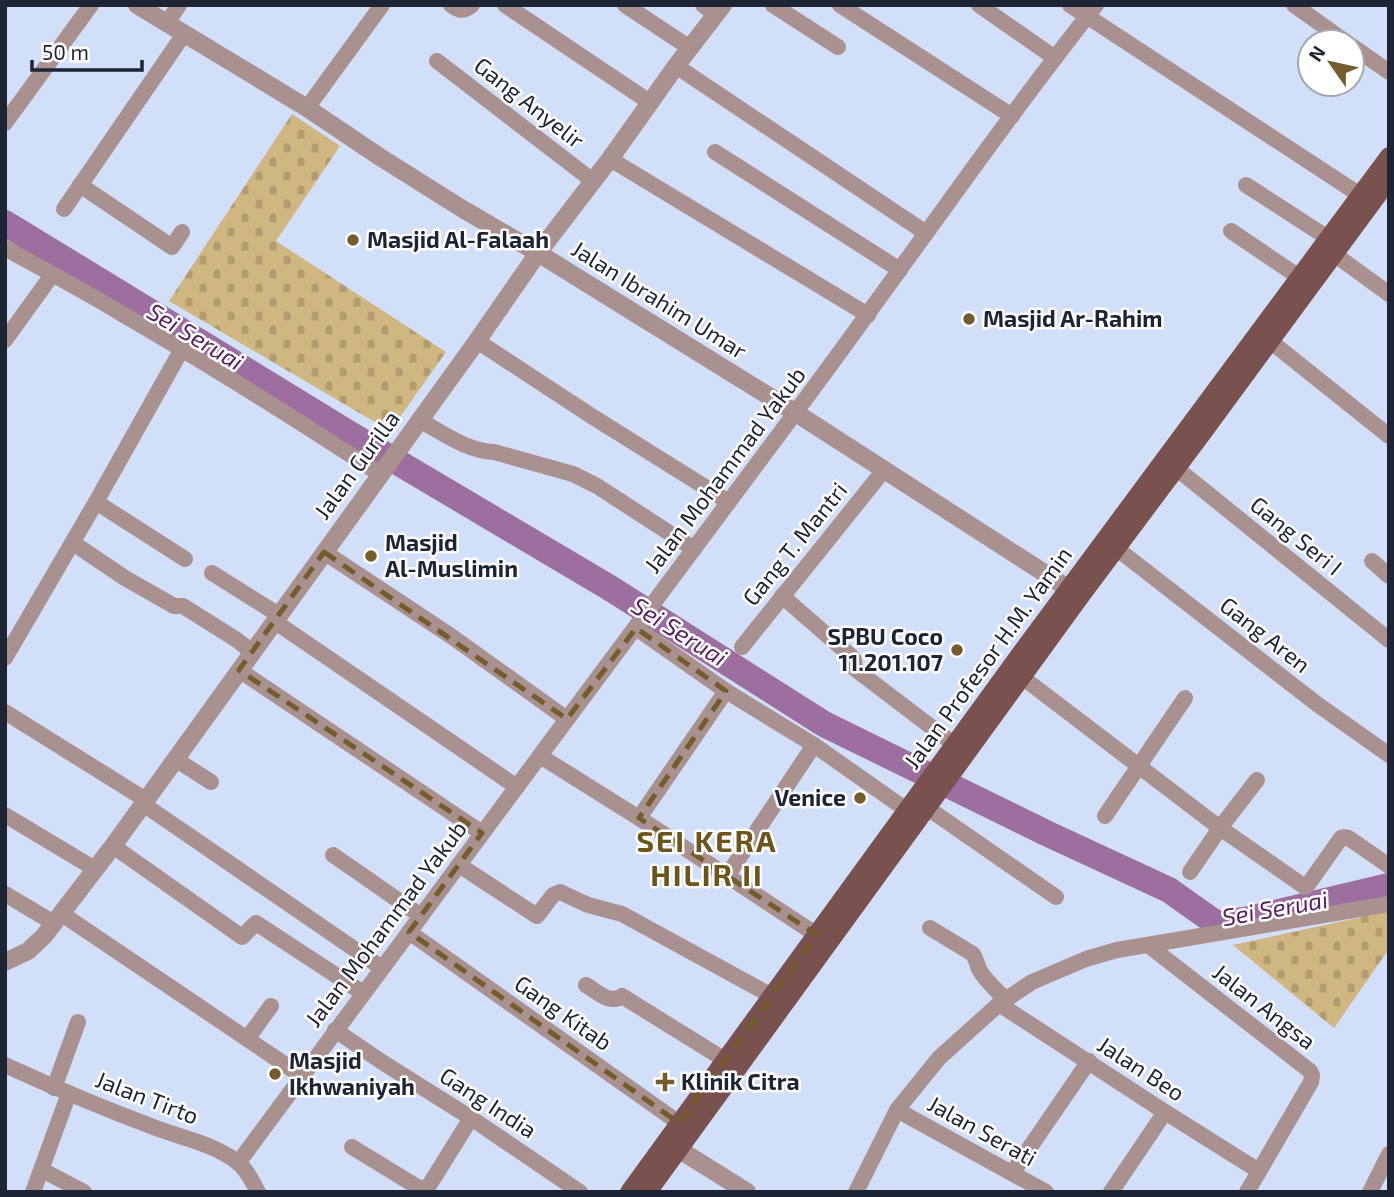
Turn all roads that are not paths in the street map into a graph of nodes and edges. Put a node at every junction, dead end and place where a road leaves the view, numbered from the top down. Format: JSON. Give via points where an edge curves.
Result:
{"nodes":[{"id":1,"x":91,"y":5,"type":"edge"},
{"id":2,"x":137,"y":5,"type":"edge"},
{"id":3,"x":179,"y":5,"type":"edge"},
{"id":4,"x":382,"y":5,"type":"edge"},
{"id":5,"x":451,"y":5,"type":"edge"},
{"id":6,"x":472,"y":5,"type":"edge"},
{"id":7,"x":505,"y":5,"type":"edge"},
{"id":8,"x":625,"y":5,"type":"edge"},
{"id":9,"x":773,"y":5,"type":"edge"},
{"id":10,"x":840,"y":5,"type":"edge"},
{"id":11,"x":979,"y":5,"type":"edge"},
{"id":12,"x":1070,"y":5,"type":"edge"},
{"id":13,"x":1294,"y":5,"type":"edge"},
{"id":14,"x":714,"y":8,"type":"edge"},
{"id":15,"x":1091,"y":11,"type":"edge"},
{"id":16,"x":167,"y":23,"type":"junction"},
{"id":17,"x":1326,"y":28,"type":"edge"},
{"id":18,"x":184,"y":34,"type":"junction"},
{"id":19,"x":838,"y":47,"type":"dead end"},
{"id":20,"x":690,"y":48,"type":"junction"},
{"id":21,"x":1366,"y":56,"type":"edge"},
{"id":22,"x":1055,"y":58,"type":"junction"},
{"id":23,"x":437,"y":61,"type":"dead end"},
{"id":24,"x":676,"y":66,"type":"junction"},
{"id":25,"x":1389,"y":72,"type":"edge"},
{"id":26,"x":651,"y":103,"type":"junction"},
{"id":27,"x":307,"y":108,"type":"junction"},
{"id":28,"x":1012,"y":116,"type":"junction"},
{"id":29,"x":5,"y":123,"type":"edge"},
{"id":30,"x":715,"y":152,"type":"dead end"},
{"id":31,"x":1389,"y":156,"type":"edge"},
{"id":32,"x":610,"y":159,"type":"junction"},
{"id":33,"x":1389,"y":180,"type":"edge"},
{"id":34,"x":593,"y":181,"type":"junction"},
{"id":35,"x":80,"y":185,"type":"junction"},
{"id":36,"x":1246,"y":185,"type":"dead end"},
{"id":37,"x":1376,"y":197,"type":"edge"},
{"id":38,"x":64,"y":209,"type":"dead end"},
{"id":39,"x":1231,"y":231,"type":"dead end"},
{"id":40,"x":182,"y":232,"type":"dead end"},
{"id":41,"x":926,"y":233,"type":"junction"},
{"id":42,"x":1331,"y":246,"type":"junction"},
{"id":43,"x":5,"y":248,"type":"edge"},
{"id":44,"x":538,"y":253,"type":"junction"},
{"id":45,"x":900,"y":270,"type":"junction"},
{"id":46,"x":52,"y":275,"type":"junction"},
{"id":47,"x":1299,"y":277,"type":"junction"},
{"id":48,"x":1389,"y":294,"type":"edge"},
{"id":49,"x":868,"y":315,"type":"junction"},
{"id":50,"x":5,"y":340,"type":"edge"},
{"id":51,"x":477,"y":341,"type":"junction"},
{"id":52,"x":1270,"y":341,"type":"junction"},
{"id":53,"x":182,"y":349,"type":"junction"},
{"id":54,"x":796,"y":413,"type":"junction"},
{"id":55,"x":414,"y":427,"type":"junction"},
{"id":56,"x":1196,"y":430,"type":"junction"},
{"id":57,"x":1389,"y":436,"type":"edge"},
{"id":58,"x":1176,"y":468,"type":"junction"},
{"id":59,"x":383,"y":470,"type":"junction"},
{"id":60,"x":884,"y":470,"type":"junction"},
{"id":61,"x":96,"y":502,"type":"junction"},
{"id":62,"x":729,"y":502,"type":"junction"},
{"id":63,"x":73,"y":543,"type":"junction"},
{"id":64,"x":1116,"y":548,"type":"junction"},
{"id":65,"x":694,"y":549,"type":"junction"},
{"id":66,"x":324,"y":552,"type":"junction"},
{"id":67,"x":185,"y":559,"type":"dead end"},
{"id":68,"x":1372,"y":561,"type":"dead end"},
{"id":69,"x":212,"y":573,"type":"dead end"},
{"id":70,"x":1389,"y":576,"type":"edge"},
{"id":71,"x":1075,"y":592,"type":"junction"},
{"id":72,"x":782,"y":596,"type":"junction"},
{"id":73,"x":276,"y":618,"type":"junction"},
{"id":74,"x":639,"y":623,"type":"junction"},
{"id":75,"x":1389,"y":640,"type":"edge"},
{"id":76,"x":742,"y":647,"type":"dead end"},
{"id":77,"x":252,"y":652,"type":"junction"},
{"id":78,"x":5,"y":658,"type":"edge"},
{"id":79,"x":239,"y":670,"type":"junction"},
{"id":80,"x":1022,"y":677,"type":"junction"},
{"id":81,"x":726,"y":691,"type":"junction"},
{"id":82,"x":1185,"y":698,"type":"dead end"},
{"id":83,"x":5,"y":712,"type":"edge"},
{"id":84,"x":567,"y":719,"type":"junction"},
{"id":85,"x":814,"y":745,"type":"junction"},
{"id":86,"x":955,"y":745,"type":"junction"},
{"id":87,"x":1389,"y":755,"type":"edge"},
{"id":88,"x":540,"y":756,"type":"junction"},
{"id":89,"x":175,"y":759,"type":"junction"},
{"id":90,"x":949,"y":764,"type":"junction"},
{"id":91,"x":1139,"y":765,"type":"junction"},
{"id":92,"x":1257,"y":780,"type":"dead end"},
{"id":93,"x":211,"y":782,"type":"dead end"},
{"id":94,"x":517,"y":787,"type":"junction"},
{"id":95,"x":928,"y":797,"type":"junction"},
{"id":96,"x":144,"y":802,"type":"junction"},
{"id":97,"x":908,"y":811,"type":"junction"},
{"id":98,"x":5,"y":815,"type":"edge"},
{"id":99,"x":1105,"y":816,"type":"dead end"},
{"id":100,"x":639,"y":818,"type":"junction"},
{"id":101,"x":1220,"y":828,"type":"junction"},
{"id":102,"x":482,"y":833,"type":"junction"},
{"id":103,"x":113,"y":846,"type":"junction"},
{"id":104,"x":333,"y":855,"type":"dead end"},
{"id":105,"x":459,"y":865,"type":"junction"},
{"id":106,"x":1389,"y":866,"type":"edge"},
{"id":107,"x":95,"y":869,"type":"junction"},
{"id":108,"x":1190,"y":872,"type":"dead end"},
{"id":109,"x":727,"y":876,"type":"junction"},
{"id":110,"x":5,"y":894,"type":"edge"},
{"id":111,"x":1056,"y":897,"type":"dead end"},
{"id":112,"x":1389,"y":904,"type":"edge"},
{"id":113,"x":421,"y":916,"type":"junction"},
{"id":114,"x":58,"y":919,"type":"junction"},
{"id":115,"x":930,"y":928,"type":"dead end"},
{"id":116,"x":409,"y":932,"type":"junction"},
{"id":117,"x":817,"y":935,"type":"junction"},
{"id":118,"x":1147,"y":945,"type":"junction"},
{"id":119,"x":5,"y":962,"type":"edge"},
{"id":120,"x":382,"y":968,"type":"junction"},
{"id":121,"x":586,"y":985,"type":"dead end"},
{"id":122,"x":363,"y":993,"type":"junction"},
{"id":123,"x":772,"y":996,"type":"junction"},
{"id":124,"x":1002,"y":1002,"type":"junction"},
{"id":125,"x":271,"y":1006,"type":"dead end"},
{"id":126,"x":78,"y":1023,"type":"dead end"},
{"id":127,"x":335,"y":1030,"type":"junction"},
{"id":128,"x":247,"y":1039,"type":"junction"},
{"id":129,"x":725,"y":1060,"type":"junction"},
{"id":130,"x":1088,"y":1061,"type":"junction"},
{"id":131,"x":5,"y":1065,"type":"edge"},
{"id":132,"x":302,"y":1076,"type":"junction"},
{"id":133,"x":61,"y":1090,"type":"junction"},
{"id":134,"x":897,"y":1110,"type":"junction"},
{"id":135,"x":1165,"y":1112,"type":"junction"},
{"id":136,"x":471,"y":1118,"type":"junction"},
{"id":137,"x":685,"y":1128,"type":"junction"},
{"id":138,"x":673,"y":1146,"type":"junction"},
{"id":139,"x":352,"y":1147,"type":"dead end"},
{"id":140,"x":1389,"y":1154,"type":"edge"},
{"id":141,"x":239,"y":1163,"type":"junction"},
{"id":142,"x":42,"y":1170,"type":"junction"},
{"id":143,"x":1259,"y":1171,"type":"junction"},
{"id":144,"x":1013,"y":1172,"type":"junction"},
{"id":145,"x":1373,"y":1191,"type":"edge"},
{"id":146,"x":33,"y":1192,"type":"edge"},
{"id":147,"x":84,"y":1192,"type":"edge"},
{"id":148,"x":258,"y":1192,"type":"edge"},
{"id":149,"x":580,"y":1192,"type":"edge"},
{"id":150,"x":629,"y":1192,"type":"edge"},
{"id":151,"x":648,"y":1192,"type":"edge"},
{"id":152,"x":747,"y":1192,"type":"edge"},
{"id":153,"x":856,"y":1192,"type":"edge"},
{"id":154,"x":1046,"y":1192,"type":"edge"},
{"id":155,"x":1111,"y":1192,"type":"edge"},
{"id":156,"x":1247,"y":1192,"type":"edge"}],
"edges":[{"from":1,"to":29,"type":"street"},
{"from":2,"to":16,"type":"street","name":"Jalan Ibrahim Umar"},
{"from":3,"to":16,"type":"street"},
{"from":4,"to":27,"type":"street"},
{"from":5,"to":6,"type":"street","via":[[462,11]]},
{"from":7,"to":26,"type":"street"},
{"from":8,"to":20,"type":"street"},
{"from":9,"to":19,"type":"street"},
{"from":10,"to":28,"type":"street"},
{"from":11,"to":22,"type":"street"},
{"from":12,"to":15,"type":"street"},
{"from":13,"to":17,"type":"street"},
{"from":14,"to":20,"type":"street","name":"Jalan Gurilla"},
{"from":15,"to":22,"type":"street","name":"Jalan Mohammad Yakub"},
{"from":15,"to":37,"type":"street"},
{"from":16,"to":18,"type":"street","name":"Jalan Ibrahim Umar"},
{"from":18,"to":27,"type":"street","name":"Jalan Ibrahim Umar"},
{"from":18,"to":35,"type":"street"},
{"from":20,"to":24,"type":"street","name":"Jalan Gurilla"},
{"from":21,"to":25,"type":"street"},
{"from":22,"to":28,"type":"street","name":"Jalan Mohammad Yakub"},
{"from":23,"to":34,"type":"street","name":"Gang Anyelir"},
{"from":24,"to":26,"type":"street","name":"Jalan Gurilla"},
{"from":24,"to":41,"type":"street"},
{"from":26,"to":32,"type":"street","name":"Jalan Gurilla"},
{"from":27,"to":44,"type":"street","name":"Jalan Ibrahim Umar"},
{"from":28,"to":41,"type":"street","name":"Jalan Mohammad Yakub"},
{"from":30,"to":45,"type":"street"},
{"from":31,"to":37,"type":"main road","name":"Jalan Profesor H.M. Yamin"},
{"from":32,"to":34,"type":"street","name":"Jalan Gurilla"},
{"from":32,"to":49,"type":"street"},
{"from":33,"to":37,"type":"main road","name":"Jalan Profesor H.M. Yamin"},
{"from":34,"to":44,"type":"street","name":"Jalan Gurilla"},
{"from":35,"to":38,"type":"street"},
{"from":35,"to":40,"type":"street","via":[[172,247]]},
{"from":36,"to":42,"type":"street"},
{"from":37,"to":42,"type":"main road","name":"Jalan Profesor H.M. Yamin"},
{"from":39,"to":47,"type":"street"},
{"from":41,"to":45,"type":"street","name":"Jalan Mohammad Yakub"},
{"from":42,"to":47,"type":"main road","name":"Jalan Profesor H.M. Yamin"},
{"from":42,"to":48,"type":"street"},
{"from":42,"to":52,"type":"main road","name":"Jalan Profesor H.M. Yamin"},
{"from":43,"to":46,"type":"street"},
{"from":44,"to":51,"type":"street","name":"Jalan Gurilla"},
{"from":44,"to":54,"type":"street","name":"Jalan Ibrahim Umar"},
{"from":45,"to":49,"type":"street","name":"Jalan Mohammad Yakub"},
{"from":46,"to":50,"type":"street"},
{"from":46,"to":53,"type":"street"},
{"from":47,"to":56,"type":"main road","name":"Jalan Profesor H.M. Yamin"},
{"from":49,"to":54,"type":"street","name":"Jalan Mohammad Yakub"},
{"from":51,"to":55,"type":"street","name":"Jalan Gurilla"},
{"from":51,"to":62,"type":"street"},
{"from":52,"to":56,"type":"main road","name":"Jalan Profesor H.M. Yamin"},
{"from":52,"to":57,"type":"street"},
{"from":53,"to":59,"type":"street"},
{"from":53,"to":61,"type":"street"},
{"from":54,"to":60,"type":"street","name":"Jalan Ibrahim Umar"},
{"from":54,"to":62,"type":"street","name":"Jalan Mohammad Yakub"},
{"from":55,"to":59,"type":"street","name":"Jalan Gurilla"},
{"from":55,"to":65,"type":"street","via":[[482,452],[573,474]]},
{"from":56,"to":58,"type":"main road","name":"Jalan Profesor H.M. Yamin"},
{"from":56,"to":71,"type":"main road","name":"Jalan Profesor H.M. Yamin"},
{"from":58,"to":64,"type":"main road","name":"Jalan Profesor H.M. Yamin"},
{"from":58,"to":75,"type":"street","name":"Gang Seri I"},
{"from":59,"to":66,"type":"street","name":"Jalan Gurilla"},
{"from":60,"to":71,"type":"street","name":"Jalan Ibrahim Umar"},
{"from":60,"to":72,"type":"street","name":"Gang T. Mantri"},
{"from":61,"to":63,"type":"street"},
{"from":61,"to":67,"type":"street"},
{"from":62,"to":65,"type":"street","name":"Jalan Mohammad Yakub"},
{"from":63,"to":77,"type":"street"},
{"from":63,"to":78,"type":"street"},
{"from":64,"to":71,"type":"main road","name":"Jalan Profesor H.M. Yamin"},
{"from":64,"to":87,"type":"street","name":"Gang Aren"},
{"from":65,"to":74,"type":"street","name":"Jalan Mohammad Yakub"},
{"from":66,"to":73,"type":"street","name":"Jalan Gurilla"},
{"from":66,"to":84,"type":"street"},
{"from":68,"to":70,"type":"street"},
{"from":69,"to":73,"type":"street"},
{"from":71,"to":80,"type":"main road","name":"Jalan Profesor H.M. Yamin"},
{"from":71,"to":86,"type":"main road","name":"Jalan Profesor H.M. Yamin","via":[[1020,654]]},
{"from":72,"to":76,"type":"street","name":"Gang T. Mantri"},
{"from":72,"to":86,"type":"street","via":[[854,660],[855,669]]},
{"from":73,"to":77,"type":"street","name":"Jalan Gurilla"},
{"from":73,"to":94,"type":"street"},
{"from":74,"to":81,"type":"street"},
{"from":74,"to":84,"type":"street","name":"Jalan Mohammad Yakub"},
{"from":77,"to":79,"type":"street","name":"Jalan Gurilla"},
{"from":79,"to":89,"type":"street","name":"Jalan Gurilla"},
{"from":79,"to":102,"type":"street"},
{"from":80,"to":90,"type":"main road","name":"Jalan Profesor H.M. Yamin"},
{"from":80,"to":91,"type":"street"},
{"from":81,"to":85,"type":"street"},
{"from":81,"to":100,"type":"street"},
{"from":82,"to":91,"type":"street"},
{"from":83,"to":96,"type":"street"},
{"from":84,"to":88,"type":"street","name":"Jalan Mohammad Yakub"},
{"from":85,"to":97,"type":"street"},
{"from":85,"to":109,"type":"street"},
{"from":86,"to":90,"type":"main road","name":"Jalan Profesor H.M. Yamin"},
{"from":88,"to":94,"type":"street","name":"Jalan Mohammad Yakub"},
{"from":88,"to":100,"type":"street"},
{"from":89,"to":93,"type":"street"},
{"from":89,"to":96,"type":"street","name":"Jalan Gurilla"},
{"from":90,"to":95,"type":"main road","name":"Jalan Profesor H.M. Yamin"},
{"from":91,"to":99,"type":"street"},
{"from":91,"to":101,"type":"street"},
{"from":92,"to":101,"type":"street"},
{"from":94,"to":102,"type":"street","name":"Jalan Mohammad Yakub"},
{"from":95,"to":97,"type":"main road","name":"Jalan Profesor H.M. Yamin"},
{"from":95,"to":111,"type":"street"},
{"from":95,"to":137,"type":"main road","name":"Jalan Profesor H.M. Yamin"},
{"from":96,"to":103,"type":"street","name":"Jalan Gurilla"},
{"from":96,"to":120,"type":"street"},
{"from":97,"to":117,"type":"main road","name":"Jalan Profesor H.M. Yamin"},
{"from":98,"to":107,"type":"street"},
{"from":100,"to":109,"type":"street"},
{"from":101,"to":106,"type":"street","via":[[1305,887],[1344,837]]},
{"from":101,"to":108,"type":"street"},
{"from":102,"to":105,"type":"street","name":"Jalan Mohammad Yakub"},
{"from":103,"to":107,"type":"street","name":"Jalan Gurilla"},
{"from":103,"to":122,"type":"street","via":[[242,937],[256,923]]},
{"from":104,"to":113,"type":"street"},
{"from":105,"to":113,"type":"street","name":"Jalan Mohammad Yakub"},
{"from":105,"to":123,"type":"street","via":[[537,916],[552,895],[561,892],[622,914]]},
{"from":107,"to":114,"type":"street","name":"Jalan Gurilla"},
{"from":109,"to":117,"type":"street"},
{"from":110,"to":114,"type":"street"},
{"from":112,"to":118,"type":"street"},
{"from":113,"to":116,"type":"street","name":"Jalan Mohammad Yakub"},
{"from":114,"to":119,"type":"street","name":"Jalan Gurilla","via":[[29,951]]},
{"from":114,"to":128,"type":"street"},
{"from":115,"to":124,"type":"street","name":"Jalan Beo","via":[[972,954]]},
{"from":116,"to":120,"type":"street","name":"Jalan Mohammad Yakub"},
{"from":116,"to":137,"type":"street","name":"Gang Kitab"},
{"from":117,"to":123,"type":"main road","name":"Jalan Profesor H.M. Yamin"},
{"from":118,"to":124,"type":"street","via":[[1086,959],[1032,982]]},
{"from":118,"to":143,"type":"street","name":"Jalan Angsa","via":[[1312,1074]]},
{"from":120,"to":122,"type":"street","name":"Jalan Mohammad Yakub"},
{"from":121,"to":129,"type":"street","via":[[610,1000],[622,996]]},
{"from":122,"to":127,"type":"street","name":"Jalan Mohammad Yakub"},
{"from":123,"to":129,"type":"main road","name":"Jalan Profesor H.M. Yamin"},
{"from":124,"to":130,"type":"street","name":"Jalan Beo"},
{"from":124,"to":134,"type":"street","via":[[939,1058]]},
{"from":125,"to":128,"type":"street"},
{"from":126,"to":133,"type":"street"},
{"from":127,"to":132,"type":"street","name":"Jalan Mohammad Yakub"},
{"from":127,"to":136,"type":"street","name":"Gang India"},
{"from":128,"to":132,"type":"street"},
{"from":129,"to":137,"type":"main road","name":"Jalan Profesor H.M. Yamin"},
{"from":130,"to":135,"type":"street","name":"Jalan Beo"},
{"from":130,"to":144,"type":"street"},
{"from":131,"to":133,"type":"street","name":"Jalan Tirto"},
{"from":132,"to":141,"type":"street","name":"Jalan Mohammad Yakub"},
{"from":133,"to":141,"type":"street","name":"Jalan Tirto","via":[[201,1143]]},
{"from":133,"to":142,"type":"street"},
{"from":134,"to":144,"type":"street","name":"Jalan Serati"},
{"from":134,"to":153,"type":"street"},
{"from":135,"to":143,"type":"street","name":"Jalan Beo"},
{"from":135,"to":155,"type":"street"},
{"from":136,"to":139,"type":"street","via":[[426,1188]]},
{"from":136,"to":149,"type":"street","name":"Gang India"},
{"from":137,"to":138,"type":"main road","name":"Jalan Profesor H.M. Yamin"},
{"from":138,"to":150,"type":"main road","name":"Jalan Profesor H.M. Yamin"},
{"from":138,"to":151,"type":"main road","name":"Jalan Profesor H.M. Yamin"},
{"from":138,"to":152,"type":"street"},
{"from":140,"to":145,"type":"street"},
{"from":141,"to":148,"type":"street","name":"Jalan Tirto"},
{"from":142,"to":146,"type":"street"},
{"from":142,"to":147,"type":"street"},
{"from":143,"to":156,"type":"street","name":"Jalan Angsa"},
{"from":144,"to":154,"type":"street","name":"Jalan Serati"}]}
